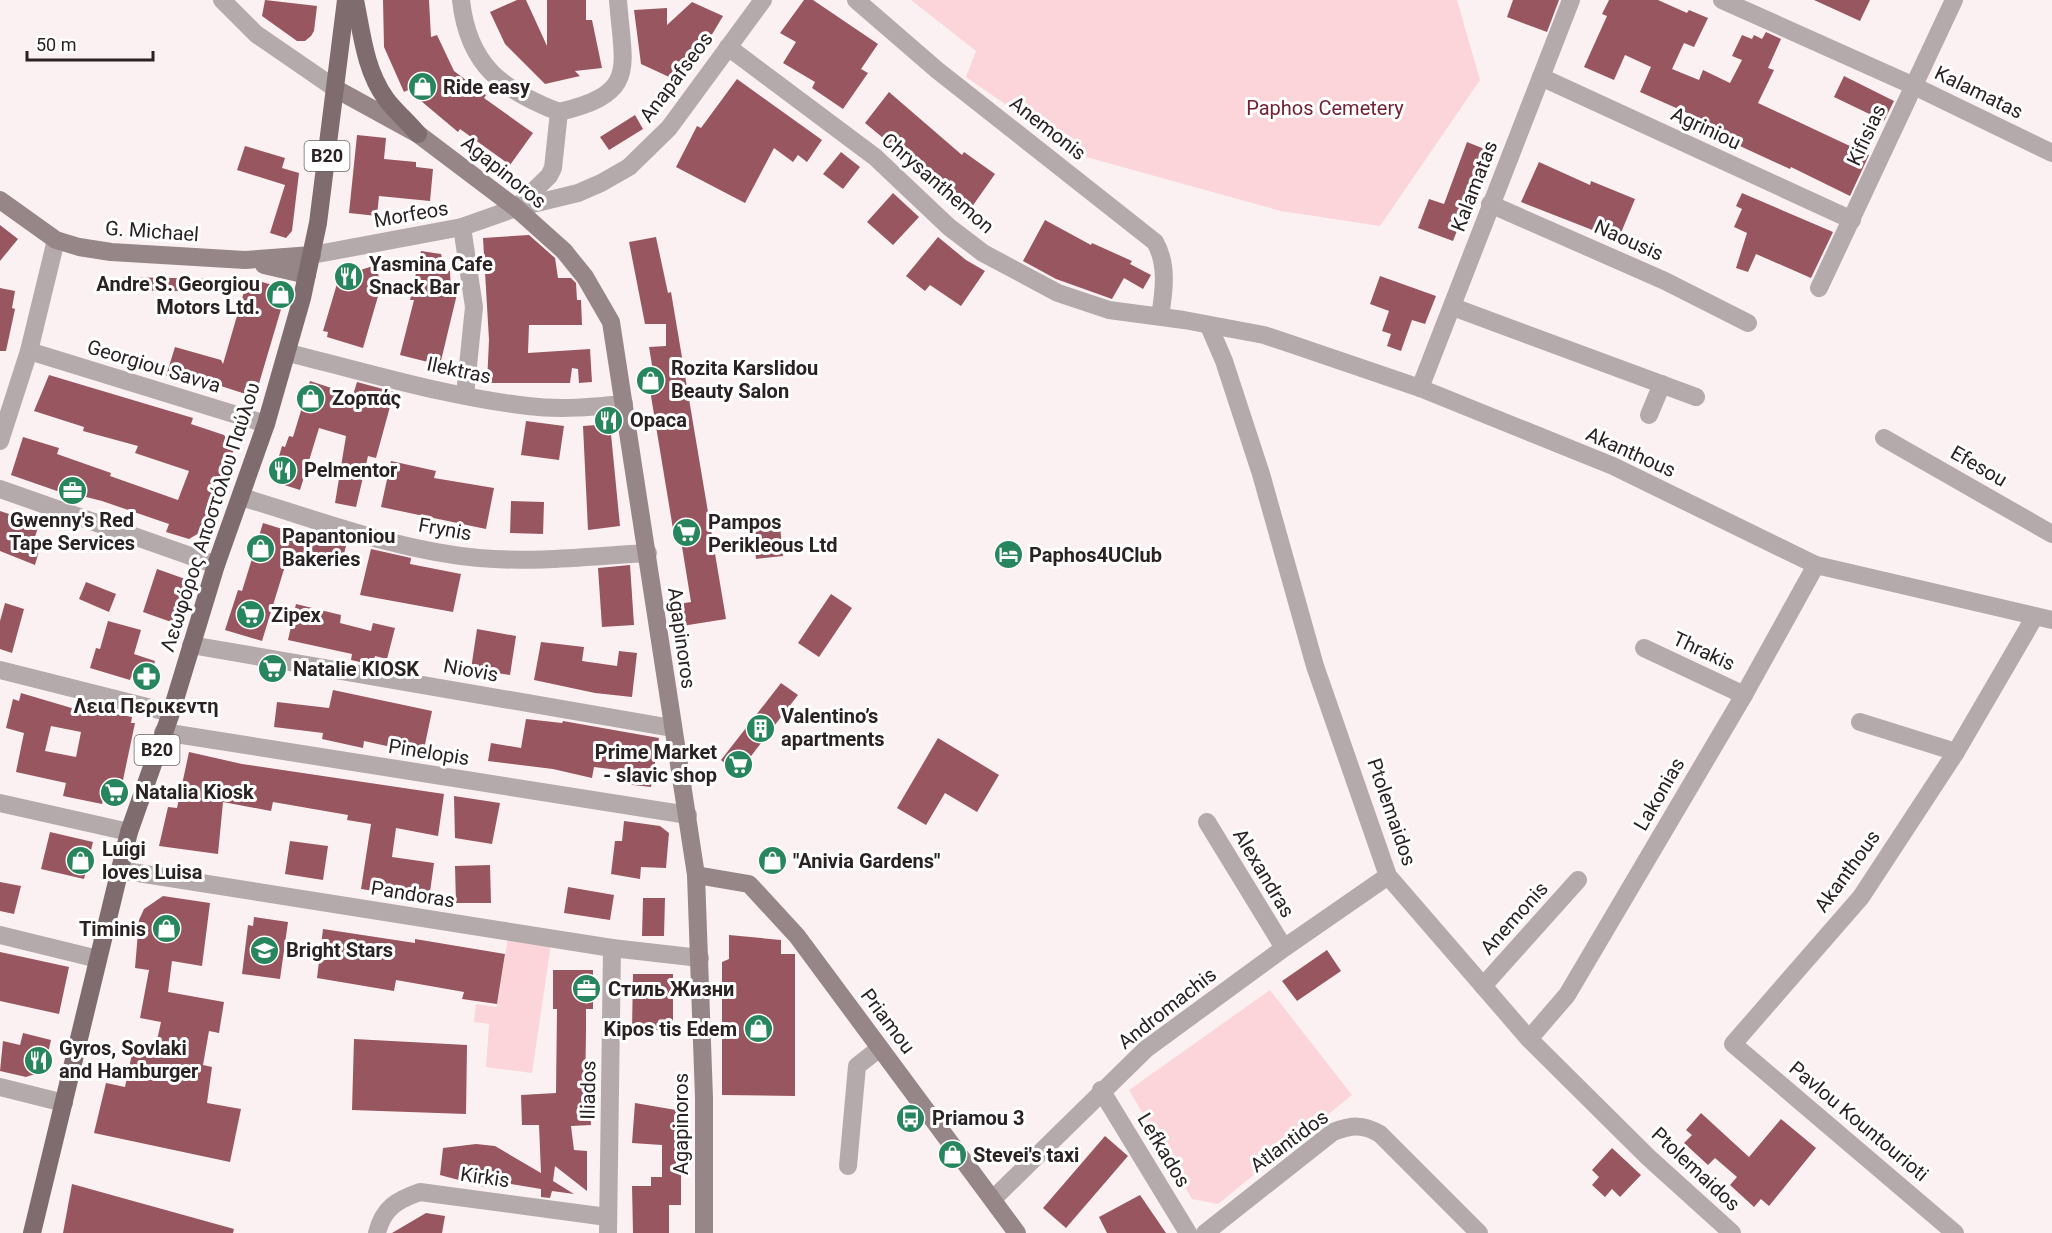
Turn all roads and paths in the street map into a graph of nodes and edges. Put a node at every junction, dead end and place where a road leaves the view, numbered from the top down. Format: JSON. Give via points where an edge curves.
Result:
{"nodes":[{"id":1,"x":222,"y":0,"type":"edge"},
{"id":2,"x":346,"y":0,"type":"edge"},
{"id":3,"x":355,"y":0,"type":"edge"},
{"id":4,"x":461,"y":0,"type":"edge"},
{"id":5,"x":618,"y":0,"type":"edge"},
{"id":6,"x":763,"y":0,"type":"edge"},
{"id":7,"x":856,"y":0,"type":"edge"},
{"id":8,"x":1571,"y":0,"type":"edge"},
{"id":9,"x":1722,"y":0,"type":"edge"},
{"id":10,"x":1954,"y":0,"type":"edge"},
{"id":11,"x":728,"y":46,"type":"junction"},
{"id":12,"x":1541,"y":77,"type":"junction"},
{"id":13,"x":1914,"y":86,"type":"junction"},
{"id":14,"x":336,"y":88,"type":"junction"},
{"id":15,"x":559,"y":112,"type":"junction"},
{"id":16,"x":418,"y":134,"type":"junction"},
{"id":17,"x":2052,"y":153,"type":"edge"},
{"id":18,"x":0,"y":200,"type":"edge"},
{"id":19,"x":1490,"y":204,"type":"junction"},
{"id":20,"x":516,"y":208,"type":"junction"},
{"id":21,"x":1851,"y":220,"type":"junction"},
{"id":22,"x":462,"y":227,"type":"junction"},
{"id":23,"x":56,"y":240,"type":"junction"},
{"id":24,"x":312,"y":255,"type":"junction"},
{"id":25,"x":245,"y":260,"type":"junction"},
{"id":26,"x":307,"y":274,"type":"junction"},
{"id":27,"x":1819,"y":288,"type":"dead end"},
{"id":28,"x":1453,"y":306,"type":"junction"},
{"id":29,"x":1160,"y":316,"type":"junction"},
{"id":30,"x":1748,"y":323,"type":"dead end"},
{"id":31,"x":1209,"y":326,"type":"junction"},
{"id":32,"x":29,"y":351,"type":"junction"},
{"id":33,"x":288,"y":353,"type":"junction"},
{"id":34,"x":1662,"y":384,"type":"junction"},
{"id":35,"x":1420,"y":388,"type":"junction"},
{"id":36,"x":465,"y":395,"type":"junction"},
{"id":37,"x":1696,"y":398,"type":"dead end"},
{"id":38,"x":624,"y":404,"type":"junction"},
{"id":39,"x":1649,"y":415,"type":"dead end"},
{"id":40,"x":266,"y":424,"type":"junction"},
{"id":41,"x":1884,"y":438,"type":"dead end"},
{"id":42,"x":0,"y":441,"type":"edge"},
{"id":43,"x":0,"y":489,"type":"edge"},
{"id":44,"x":241,"y":497,"type":"junction"},
{"id":45,"x":2052,"y":534,"type":"edge"},
{"id":46,"x":648,"y":553,"type":"junction"},
{"id":47,"x":216,"y":565,"type":"junction"},
{"id":48,"x":1816,"y":565,"type":"junction"},
{"id":49,"x":2043,"y":619,"type":"edge"},
{"id":50,"x":191,"y":645,"type":"junction"},
{"id":51,"x":1644,"y":648,"type":"dead end"},
{"id":52,"x":0,"y":670,"type":"edge"},
{"id":53,"x":1744,"y":694,"type":"junction"},
{"id":54,"x":171,"y":712,"type":"junction"},
{"id":55,"x":1860,"y":722,"type":"dead end"},
{"id":56,"x":672,"y":728,"type":"junction"},
{"id":57,"x":163,"y":732,"type":"junction"},
{"id":58,"x":1956,"y":752,"type":"junction"},
{"id":59,"x":0,"y":803,"type":"edge"},
{"id":60,"x":688,"y":815,"type":"junction"},
{"id":61,"x":1207,"y":822,"type":"dead end"},
{"id":62,"x":129,"y":832,"type":"junction"},
{"id":63,"x":119,"y":870,"type":"junction"},
{"id":64,"x":696,"y":875,"type":"junction"},
{"id":65,"x":1388,"y":876,"type":"junction"},
{"id":66,"x":1578,"y":880,"type":"dead end"},
{"id":67,"x":0,"y":935,"type":"edge"},
{"id":68,"x":612,"y":948,"type":"junction"},
{"id":69,"x":1284,"y":948,"type":"junction"},
{"id":70,"x":700,"y":958,"type":"junction"},
{"id":71,"x":99,"y":959,"type":"junction"},
{"id":72,"x":1483,"y":986,"type":"junction"},
{"id":73,"x":1529,"y":1039,"type":"junction"},
{"id":74,"x":1732,"y":1044,"type":"joint"},
{"id":75,"x":880,"y":1048,"type":"junction"},
{"id":76,"x":0,"y":1088,"type":"edge"},
{"id":77,"x":1101,"y":1090,"type":"junction"},
{"id":78,"x":64,"y":1103,"type":"junction"},
{"id":79,"x":848,"y":1166,"type":"dead end"},
{"id":80,"x":993,"y":1199,"type":"junction"},
{"id":81,"x":608,"y":1225,"type":"edge"},
{"id":82,"x":32,"y":1233,"type":"edge"},
{"id":83,"x":377,"y":1233,"type":"edge"},
{"id":84,"x":704,"y":1233,"type":"edge"},
{"id":85,"x":1017,"y":1233,"type":"edge"},
{"id":86,"x":1188,"y":1233,"type":"edge"},
{"id":87,"x":1205,"y":1233,"type":"edge"},
{"id":88,"x":1479,"y":1233,"type":"edge"},
{"id":89,"x":1732,"y":1233,"type":"edge"},
{"id":90,"x":1955,"y":1233,"type":"edge"}],
"edges":[{"from":1,"to":14,"type":"street","via":[[255,34]]},
{"from":2,"to":14,"type":"main road","number":"B20"},
{"from":3,"to":16,"type":"main road","via":[[376,84]]},
{"from":4,"to":15,"type":"street","via":[[470,40],[481,62],[511,90]]},
{"from":5,"to":15,"type":"street","via":[[620,80],[614,90],[583,107]]},
{"from":6,"to":11,"type":"street","name":"Anapafseos"},
{"from":7,"to":29,"type":"street","name":"Anemonis","via":[[1155,242],[1163,268]]},
{"from":8,"to":12,"type":"street","name":"Kalamatas"},
{"from":9,"to":13,"type":"street","name":"Kalamatas"},
{"from":10,"to":13,"type":"street","name":"Kifisias"},
{"from":11,"to":20,"type":"street","name":"Anapafseos","via":[[669,128],[629,167],[578,193]]},
{"from":11,"to":29,"type":"street","name":"Chrysanthemon","via":[[875,157],[983,253],[1075,300],[1108,310]]},
{"from":12,"to":19,"type":"street","name":"Kalamatas"},
{"from":12,"to":21,"type":"street","name":"Agriniou"},
{"from":13,"to":17,"type":"street","name":"Kalamatas"},
{"from":13,"to":21,"type":"street","name":"Kifisias"},
{"from":14,"to":16,"type":"main road","name":"Agapinoros"},
{"from":14,"to":24,"type":"main road","name":"Λεωφόρος Αποστόλου Παύλου","number":"B20"},
{"from":15,"to":20,"type":"street","via":[[553,168]]},
{"from":16,"to":20,"type":"main road","name":"Agapinoros"},
{"from":18,"to":23,"type":"main road"},
{"from":19,"to":28,"type":"street","name":"Kalamatas"},
{"from":19,"to":30,"type":"street","name":"Naousis","via":[[1665,280]]},
{"from":20,"to":22,"type":"street","name":"Morfeos"},
{"from":20,"to":38,"type":"main road","name":"Agapinoros","via":[[564,251],[598,298],[611,322]]},
{"from":21,"to":27,"type":"street","name":"Kifisias"},
{"from":22,"to":24,"type":"street","name":"Morfeos"},
{"from":22,"to":36,"type":"street","via":[[474,307]]},
{"from":23,"to":25,"type":"main road","name":"G. Michael","via":[[111,252]]},
{"from":23,"to":32,"type":"street"},
{"from":24,"to":25,"type":"main road","name":"G. Michael"},
{"from":24,"to":26,"type":"main road","name":"Λεωφόρος Αποστόλου Παύλου","number":"B20"},
{"from":25,"to":26,"type":"main road","name":"G. Michael"},
{"from":26,"to":33,"type":"main road","name":"Λεωφόρος Αποστόλου Παύλου","number":"B20"},
{"from":28,"to":34,"type":"street"},
{"from":28,"to":35,"type":"street","name":"Kalamatas"},
{"from":29,"to":31,"type":"street","name":"Chrysanthemon"},
{"from":31,"to":35,"type":"street","name":"Akanthous","via":[[1263,336]]},
{"from":31,"to":65,"type":"street","name":"Ptolemaidos","via":[[1261,474],[1315,666]]},
{"from":32,"to":40,"type":"street","name":"Georgiou Savva"},
{"from":32,"to":42,"type":"street"},
{"from":33,"to":36,"type":"street","name":"Ilektras"},
{"from":33,"to":40,"type":"main road","name":"Λεωφόρος Αποστόλου Παύλου","number":"B20"},
{"from":34,"to":37,"type":"street"},
{"from":34,"to":39,"type":"street"},
{"from":35,"to":48,"type":"street","name":"Akanthous","via":[[1613,466]]},
{"from":36,"to":38,"type":"street","name":"Ilektras","via":[[529,406],[584,408]]},
{"from":38,"to":46,"type":"main road","name":"Agapinoros"},
{"from":40,"to":44,"type":"main road","name":"Λεωφόρος Αποστόλου Παύλου","number":"B20"},
{"from":41,"to":45,"type":"street","name":"Efesou"},
{"from":43,"to":47,"type":"street"},
{"from":44,"to":46,"type":"street","name":"Frynis","via":[[426,550],[480,558]]},
{"from":44,"to":47,"type":"main road","name":"Λεωφόρος Αποστόλου Παύλου","number":"B20"},
{"from":46,"to":56,"type":"main road","name":"Agapinoros"},
{"from":47,"to":50,"type":"main road","name":"Λεωφόρος Αποστόλου Παύλου","number":"B20"},
{"from":48,"to":49,"type":"street","name":"Akanthous"},
{"from":48,"to":53,"type":"street","name":"Lakonias"},
{"from":49,"to":58,"type":"street","name":"Akanthous"},
{"from":50,"to":54,"type":"main road","name":"Λεωφόρος Αποστόλου Παύλου","number":"B20"},
{"from":50,"to":56,"type":"street","name":"Niovis"},
{"from":51,"to":53,"type":"street","name":"Thrakis"},
{"from":52,"to":54,"type":"street"},
{"from":53,"to":73,"type":"street","name":"Lakonias","via":[[1568,995]]},
{"from":54,"to":57,"type":"main road","name":"Λεωφόρος Αποστόλου Παύλου","number":"B20"},
{"from":55,"to":58,"type":"street"},
{"from":56,"to":60,"type":"main road","name":"Agapinoros"},
{"from":57,"to":60,"type":"street","name":"Pinelopis"},
{"from":57,"to":62,"type":"main road","name":"Λεωφόρος Αποστόλου Παύλου","number":"B20"},
{"from":58,"to":74,"type":"street","name":"Akanthous","via":[[1861,897]]},
{"from":59,"to":62,"type":"street"},
{"from":60,"to":64,"type":"main road","name":"Agapinoros"},
{"from":61,"to":69,"type":"street","name":"Alexandras"},
{"from":62,"to":63,"type":"main road","name":"Λεωφόρος Αποστόλου Παύλου","number":"B20"},
{"from":63,"to":68,"type":"street","name":"Pandoras"},
{"from":63,"to":71,"type":"main road","name":"Λεωφόρος Αποστόλου Παύλου","number":"B20"},
{"from":64,"to":70,"type":"main road","name":"Agapinoros"},
{"from":64,"to":75,"type":"main road","name":"Priamou","via":[[749,884],[761,893]]},
{"from":65,"to":69,"type":"street","name":"Andromachis"},
{"from":65,"to":72,"type":"street","name":"Ptolemaidos"},
{"from":66,"to":72,"type":"street","name":"Anemonis"},
{"from":67,"to":71,"type":"street"},
{"from":68,"to":70,"type":"street","name":"Pandoras"},
{"from":68,"to":81,"type":"street","name":"Iliados"},
{"from":69,"to":77,"type":"street","name":"Andromachis","via":[[1146,1049]]},
{"from":70,"to":84,"type":"main road","name":"Agapinoros"},
{"from":71,"to":78,"type":"main road","name":"Λεωφόρος Αποστόλου Παύλου","number":"B20"},
{"from":72,"to":73,"type":"street","name":"Ptolemaidos"},
{"from":73,"to":89,"type":"street","name":"Ptolemaidos","via":[[1648,1157]]},
{"from":74,"to":90,"type":"street","name":"Pavlou Kountourioti"},
{"from":75,"to":79,"type":"street","via":[[857,1066]]},
{"from":75,"to":80,"type":"main road","name":"Priamou"},
{"from":76,"to":78,"type":"street"},
{"from":77,"to":80,"type":"street","name":"Andromachis"},
{"from":77,"to":86,"type":"street","name":"Lefkados"},
{"from":78,"to":82,"type":"main road","name":"Λεωφόρος Αποστόλου Παύλου","number":"B20"},
{"from":80,"to":85,"type":"main road","name":"Priamou"},
{"from":81,"to":83,"type":"street","name":"Kirkis","via":[[420,1192],[387,1208]]},
{"from":87,"to":88,"type":"street","name":"Atlantidos","via":[[1333,1132],[1351,1125],[1366,1126],[1380,1134]]}]}
